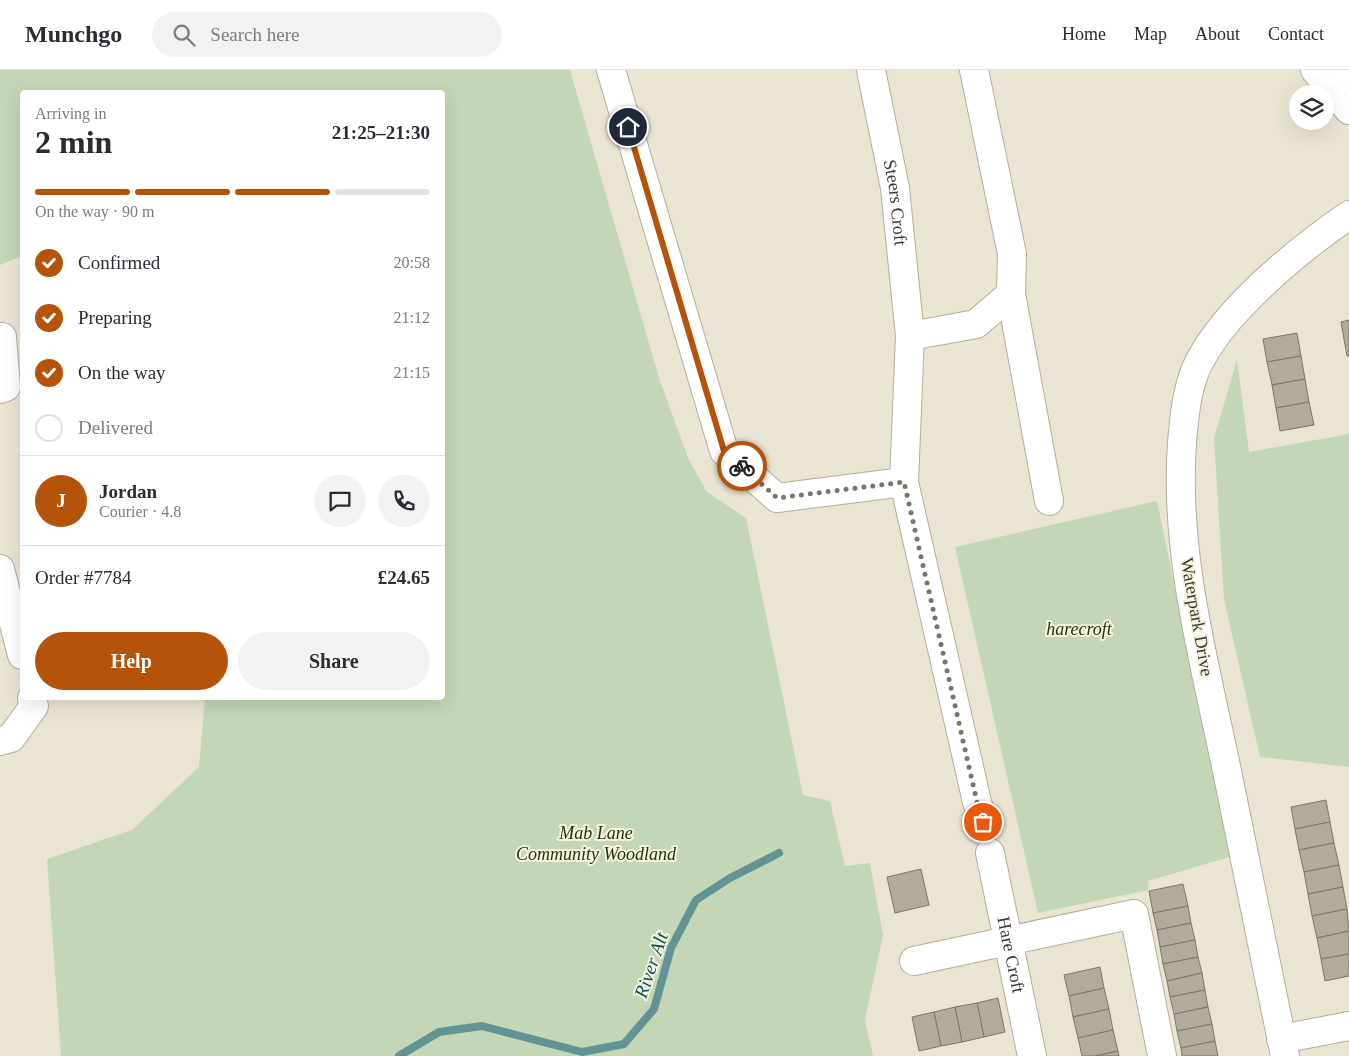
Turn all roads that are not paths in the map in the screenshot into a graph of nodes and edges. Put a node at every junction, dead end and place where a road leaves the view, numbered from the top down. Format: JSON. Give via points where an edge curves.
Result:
{"nodes":[{"id":1,"x":611,"y":70,"type":"edge"},
{"id":2,"x":870,"y":70,"type":"edge"},
{"id":3,"x":974,"y":70,"type":"edge"},
{"id":4,"x":1315,"y":70,"type":"edge"},
{"id":5,"x":1337,"y":70,"type":"edge"},
{"id":6,"x":1349,"y":74,"type":"edge"},
{"id":7,"x":1349,"y":110,"type":"edge"},
{"id":8,"x":1349,"y":196,"type":"edge"},
{"id":9,"x":1340,"y":222,"type":"edge"},
{"id":10,"x":1011,"y":294,"type":"junction"},
{"id":11,"x":910,"y":336,"type":"junction"},
{"id":12,"x":2,"y":337,"type":"dead end"},
{"id":13,"x":0,"y":389,"type":"edge"},
{"id":14,"x":904,"y":482,"type":"junction"},
{"id":15,"x":1049,"y":501,"type":"dead end"},
{"id":16,"x":0,"y":569,"type":"edge"},
{"id":17,"x":20,"y":648,"type":"edge"},
{"id":18,"x":32,"y":700,"type":"edge"},
{"id":19,"x":0,"y":741,"type":"edge"},
{"id":20,"x":983,"y":822,"type":"dead end"},
{"id":21,"x":990,"y":853,"type":"dead end"},
{"id":22,"x":1008,"y":940,"type":"junction"},
{"id":23,"x":914,"y":961,"type":"dead end"},
{"id":24,"x":1349,"y":1026,"type":"edge"},
{"id":25,"x":1283,"y":1048,"type":"edge"},
{"id":26,"x":1032,"y":1056,"type":"edge"},
{"id":27,"x":1162,"y":1056,"type":"edge"}],
"edges":[{"from":1,"to":14,"type":"street","via":[[724,451],[777,498]]},
{"from":2,"to":11,"type":"street","name":"Steers Croft","via":[[895,188]]},
{"from":3,"to":10,"type":"street","via":[[1012,254]]},
{"from":4,"to":7,"type":"street"},
{"from":5,"to":6,"type":"street"},
{"from":8,"to":9,"type":"street","name":"Waterpark Drive"},
{"from":9,"to":25,"type":"street","name":"Waterpark Drive","via":[[1258,289],[1213,339],[1195,372],[1188,397],[1179,483],[1195,619]]},
{"from":10,"to":11,"type":"street","via":[[976,324]]},
{"from":10,"to":15,"type":"street"},
{"from":11,"to":14,"type":"street","name":"Steers Croft"},
{"from":12,"to":13,"type":"street","via":[[6,387]]},
{"from":14,"to":20,"type":"street","name":"Steers Croft"},
{"from":16,"to":17,"type":"street"},
{"from":18,"to":19,"type":"street","via":[[34,706],[11,738]]},
{"from":21,"to":22,"type":"street","name":"Hare Croft"},
{"from":22,"to":23,"type":"street"},
{"from":22,"to":26,"type":"street","name":"Hare Croft"},
{"from":22,"to":27,"type":"street","via":[[1134,914]]},
{"from":24,"to":25,"type":"street"}]}
